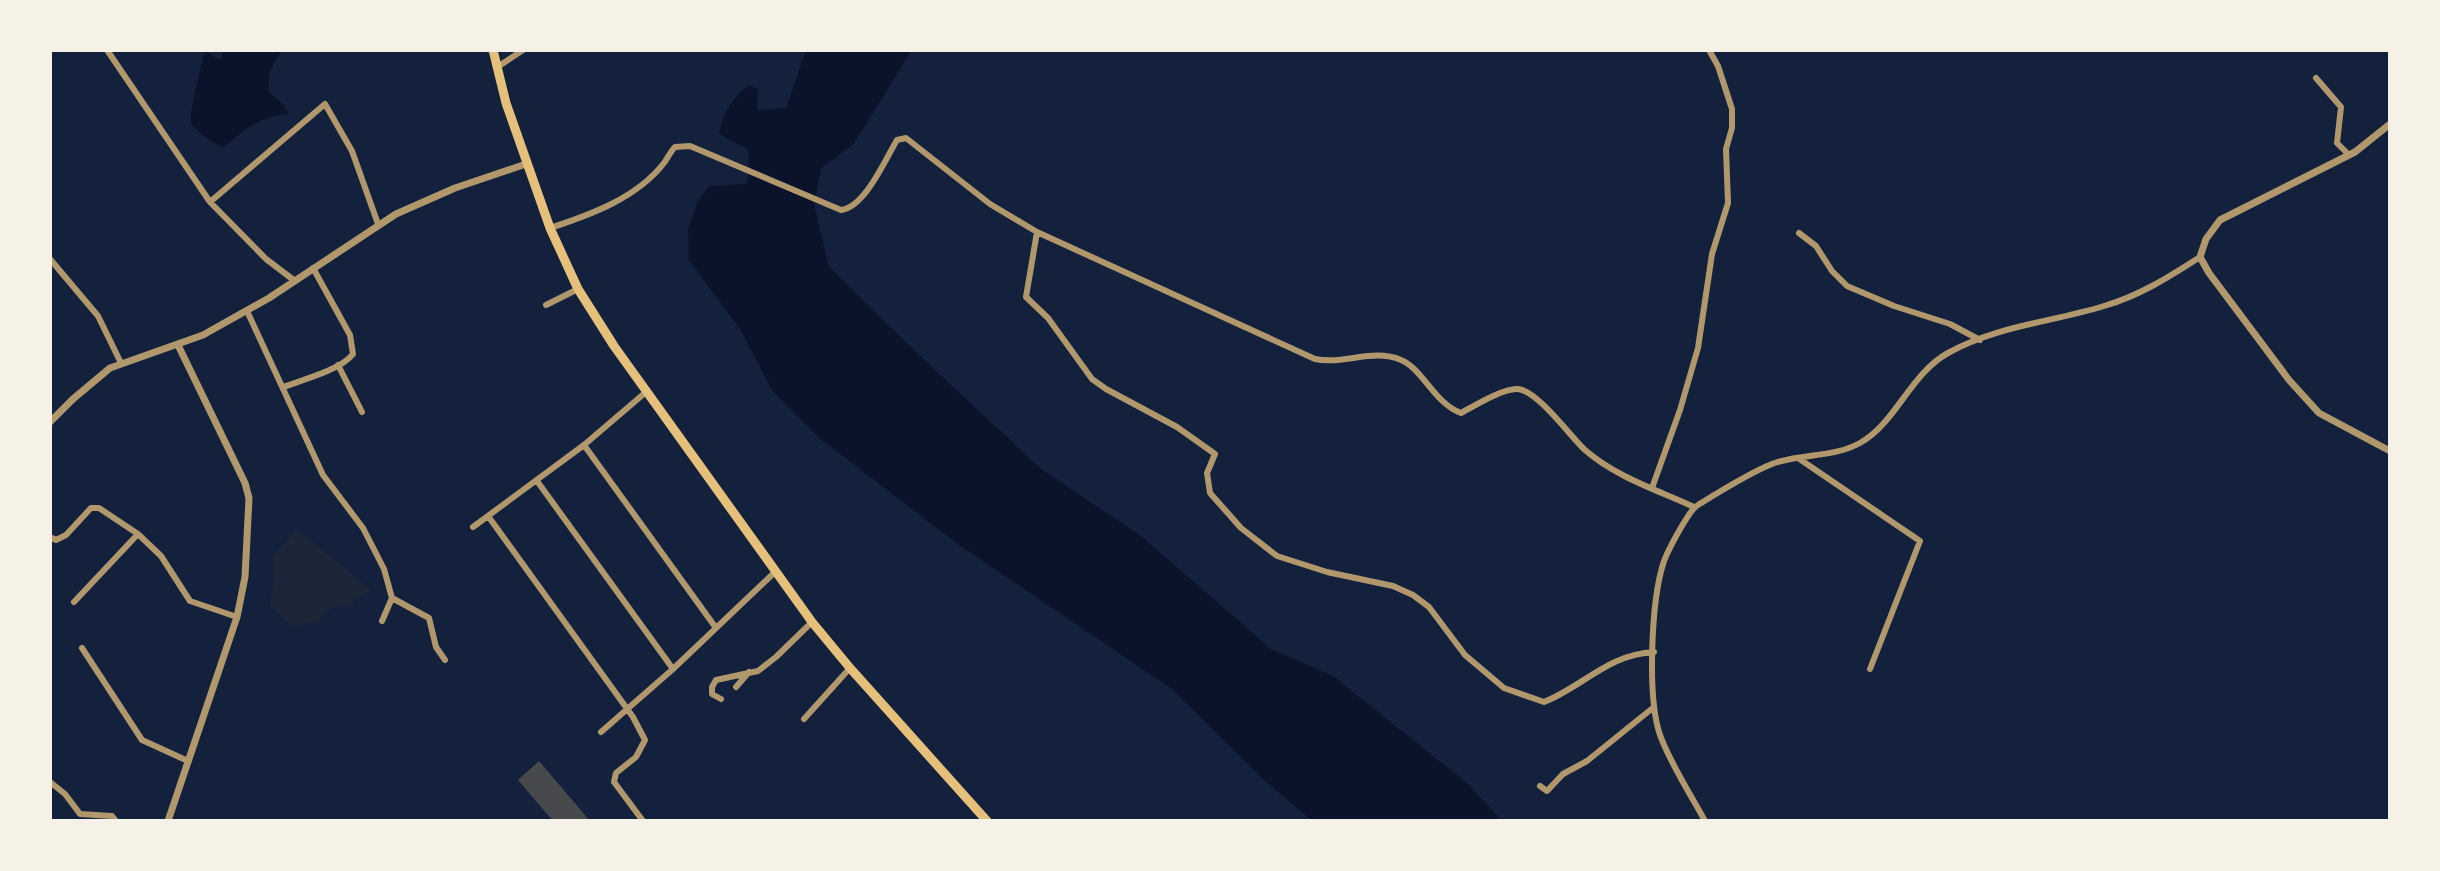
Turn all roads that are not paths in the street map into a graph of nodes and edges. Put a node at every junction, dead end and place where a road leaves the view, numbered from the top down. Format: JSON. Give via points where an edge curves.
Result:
{"nodes":[{"id":1,"x":107,"y":50,"type":"edge"},
{"id":2,"x":493,"y":50,"type":"edge"},
{"id":3,"x":523,"y":50,"type":"edge"},
{"id":4,"x":1709,"y":50,"type":"edge"},
{"id":5,"x":496,"y":68,"type":"junction"},
{"id":6,"x":2316,"y":78,"type":"dead end"},
{"id":7,"x":2390,"y":124,"type":"edge"},
{"id":8,"x":2349,"y":155,"type":"junction"},
{"id":9,"x":526,"y":164,"type":"junction"},
{"id":10,"x":210,"y":202,"type":"junction"},
{"id":11,"x":378,"y":224,"type":"junction"},
{"id":12,"x":550,"y":228,"type":"junction"},
{"id":13,"x":1037,"y":232,"type":"junction"},
{"id":14,"x":1799,"y":233,"type":"dead end"},
{"id":15,"x":2200,"y":257,"type":"junction"},
{"id":16,"x":50,"y":259,"type":"edge"},
{"id":17,"x":313,"y":268,"type":"junction"},
{"id":18,"x":295,"y":281,"type":"junction"},
{"id":19,"x":578,"y":289,"type":"junction"},
{"id":20,"x":546,"y":305,"type":"dead end"},
{"id":21,"x":247,"y":311,"type":"junction"},
{"id":22,"x":1980,"y":340,"type":"junction"},
{"id":23,"x":178,"y":345,"type":"junction"},
{"id":24,"x":121,"y":363,"type":"junction"},
{"id":25,"x":338,"y":365,"type":"junction"},
{"id":26,"x":283,"y":387,"type":"junction"},
{"id":27,"x":646,"y":392,"type":"junction"},
{"id":28,"x":362,"y":412,"type":"dead end"},
{"id":29,"x":50,"y":422,"type":"edge"},
{"id":30,"x":584,"y":445,"type":"junction"},
{"id":31,"x":2390,"y":451,"type":"edge"},
{"id":32,"x":1798,"y":458,"type":"junction"},
{"id":33,"x":537,"y":481,"type":"junction"},
{"id":34,"x":1652,"y":488,"type":"junction"},
{"id":35,"x":1694,"y":507,"type":"junction"},
{"id":36,"x":488,"y":516,"type":"junction"},
{"id":37,"x":473,"y":527,"type":"dead end"},
{"id":38,"x":138,"y":534,"type":"junction"},
{"id":39,"x":50,"y":537,"type":"edge"},
{"id":40,"x":775,"y":572,"type":"junction"},
{"id":41,"x":392,"y":598,"type":"junction"},
{"id":42,"x":74,"y":602,"type":"dead end"},
{"id":43,"x":237,"y":617,"type":"junction"},
{"id":44,"x":382,"y":621,"type":"dead end"},
{"id":45,"x":812,"y":622,"type":"junction"},
{"id":46,"x":716,"y":628,"type":"junction"},
{"id":47,"x":82,"y":648,"type":"dead end"},
{"id":48,"x":1654,"y":652,"type":"junction"},
{"id":49,"x":445,"y":660,"type":"dead end"},
{"id":50,"x":850,"y":668,"type":"junction"},
{"id":51,"x":673,"y":669,"type":"junction"},
{"id":52,"x":1870,"y":669,"type":"dead end"},
{"id":53,"x":749,"y":672,"type":"junction"},
{"id":54,"x":736,"y":687,"type":"dead end"},
{"id":55,"x":721,"y":699,"type":"dead end"},
{"id":56,"x":1654,"y":707,"type":"junction"},
{"id":57,"x":627,"y":709,"type":"junction"},
{"id":58,"x":804,"y":719,"type":"dead end"},
{"id":59,"x":601,"y":732,"type":"dead end"},
{"id":60,"x":188,"y":761,"type":"junction"},
{"id":61,"x":50,"y":782,"type":"edge"},
{"id":62,"x":1540,"y":786,"type":"dead end"},
{"id":63,"x":80,"y":814,"type":"junction"},
{"id":64,"x":71,"y":821,"type":"edge"},
{"id":65,"x":116,"y":821,"type":"edge"},
{"id":66,"x":168,"y":821,"type":"edge"},
{"id":67,"x":643,"y":821,"type":"edge"},
{"id":68,"x":987,"y":821,"type":"edge"},
{"id":69,"x":1705,"y":821,"type":"edge"}],
"edges":[{"from":1,"to":10,"type":"street"},
{"from":2,"to":5,"type":"main road"},
{"from":3,"to":5,"type":"street"},
{"from":4,"to":34,"type":"street","via":[[1732,109],[1726,149],[1728,203],[1712,254],[1698,348]]},
{"from":5,"to":9,"type":"main road"},
{"from":6,"to":8,"type":"street","via":[[2341,107],[2337,143]]},
{"from":7,"to":8,"type":"street"},
{"from":8,"to":15,"type":"street","via":[[2220,220]]},
{"from":9,"to":11,"type":"street","via":[[455,188]]},
{"from":9,"to":12,"type":"main road"},
{"from":10,"to":11,"type":"street","via":[[325,104],[352,151]]},
{"from":10,"to":18,"type":"street"},
{"from":11,"to":17,"type":"street"},
{"from":12,"to":13,"type":"street","via":[[609,205],[632,191],[675,147],[690,146],[847,210],[859,202],[897,140],[906,138],[990,204]]},
{"from":12,"to":19,"type":"main road"},
{"from":13,"to":34,"type":"street","via":[[1315,359],[1377,355],[1403,360],[1449,409],[1461,413],[1518,389],[1532,395],[1609,468]]},
{"from":13,"to":48,"type":"street","via":[[1026,297],[1092,379],[1215,454],[1207,473],[1210,493],[1241,528],[1277,556],[1413,595],[1429,607],[1465,655],[1504,688],[1544,702],[1597,669]]},
{"from":14,"to":22,"type":"street","via":[[1847,286]]},
{"from":15,"to":22,"type":"street","via":[[2148,290]]},
{"from":15,"to":31,"type":"street","via":[[2319,413]]},
{"from":16,"to":24,"type":"street","via":[[98,316]]},
{"from":17,"to":18,"type":"street"},
{"from":17,"to":25,"type":"street","via":[[350,335],[353,354]]},
{"from":18,"to":21,"type":"street"},
{"from":19,"to":20,"type":"street"},
{"from":19,"to":27,"type":"main road"},
{"from":21,"to":23,"type":"street"},
{"from":21,"to":26,"type":"street"},
{"from":22,"to":32,"type":"street","via":[[1926,368],[1861,442]]},
{"from":23,"to":24,"type":"street"},
{"from":23,"to":43,"type":"street","via":[[249,498]]},
{"from":24,"to":29,"type":"street","via":[[96,378]]},
{"from":25,"to":26,"type":"street"},
{"from":25,"to":28,"type":"street"},
{"from":26,"to":41,"type":"street","via":[[323,475],[363,528]]},
{"from":27,"to":30,"type":"street"},
{"from":27,"to":40,"type":"main road"},
{"from":30,"to":33,"type":"street"},
{"from":30,"to":46,"type":"street"},
{"from":32,"to":35,"type":"street","via":[[1772,464]]},
{"from":32,"to":52,"type":"street","via":[[1920,541]]},
{"from":33,"to":36,"type":"street"},
{"from":33,"to":51,"type":"street"},
{"from":34,"to":35,"type":"street"},
{"from":35,"to":48,"type":"street","via":[[1663,562]]},
{"from":36,"to":37,"type":"street"},
{"from":36,"to":57,"type":"street"},
{"from":38,"to":39,"type":"street","via":[[91,508],[66,535]]},
{"from":38,"to":42,"type":"street"},
{"from":38,"to":43,"type":"street","via":[[161,556],[190,601]]},
{"from":40,"to":45,"type":"main road"},
{"from":40,"to":46,"type":"street"},
{"from":41,"to":44,"type":"street"},
{"from":41,"to":49,"type":"street","via":[[429,618]]},
{"from":43,"to":60,"type":"street"},
{"from":45,"to":50,"type":"main road"},
{"from":45,"to":53,"type":"street","via":[[776,657]]},
{"from":46,"to":51,"type":"street"},
{"from":47,"to":60,"type":"street","via":[[142,740]]},
{"from":48,"to":56,"type":"street"},
{"from":50,"to":58,"type":"street"},
{"from":50,"to":68,"type":"main road"},
{"from":51,"to":57,"type":"street"},
{"from":53,"to":54,"type":"street"},
{"from":53,"to":55,"type":"street","via":[[716,680],[712,694]]},
{"from":56,"to":62,"type":"street","via":[[1547,791]]},
{"from":56,"to":69,"type":"street","via":[[1669,756]]},
{"from":57,"to":59,"type":"street"},
{"from":57,"to":67,"type":"street","via":[[645,740],[614,782]]},
{"from":60,"to":66,"type":"street"},
{"from":61,"to":63,"type":"street"},
{"from":63,"to":64,"type":"street"},
{"from":63,"to":65,"type":"street","via":[[112,816]]}]}
